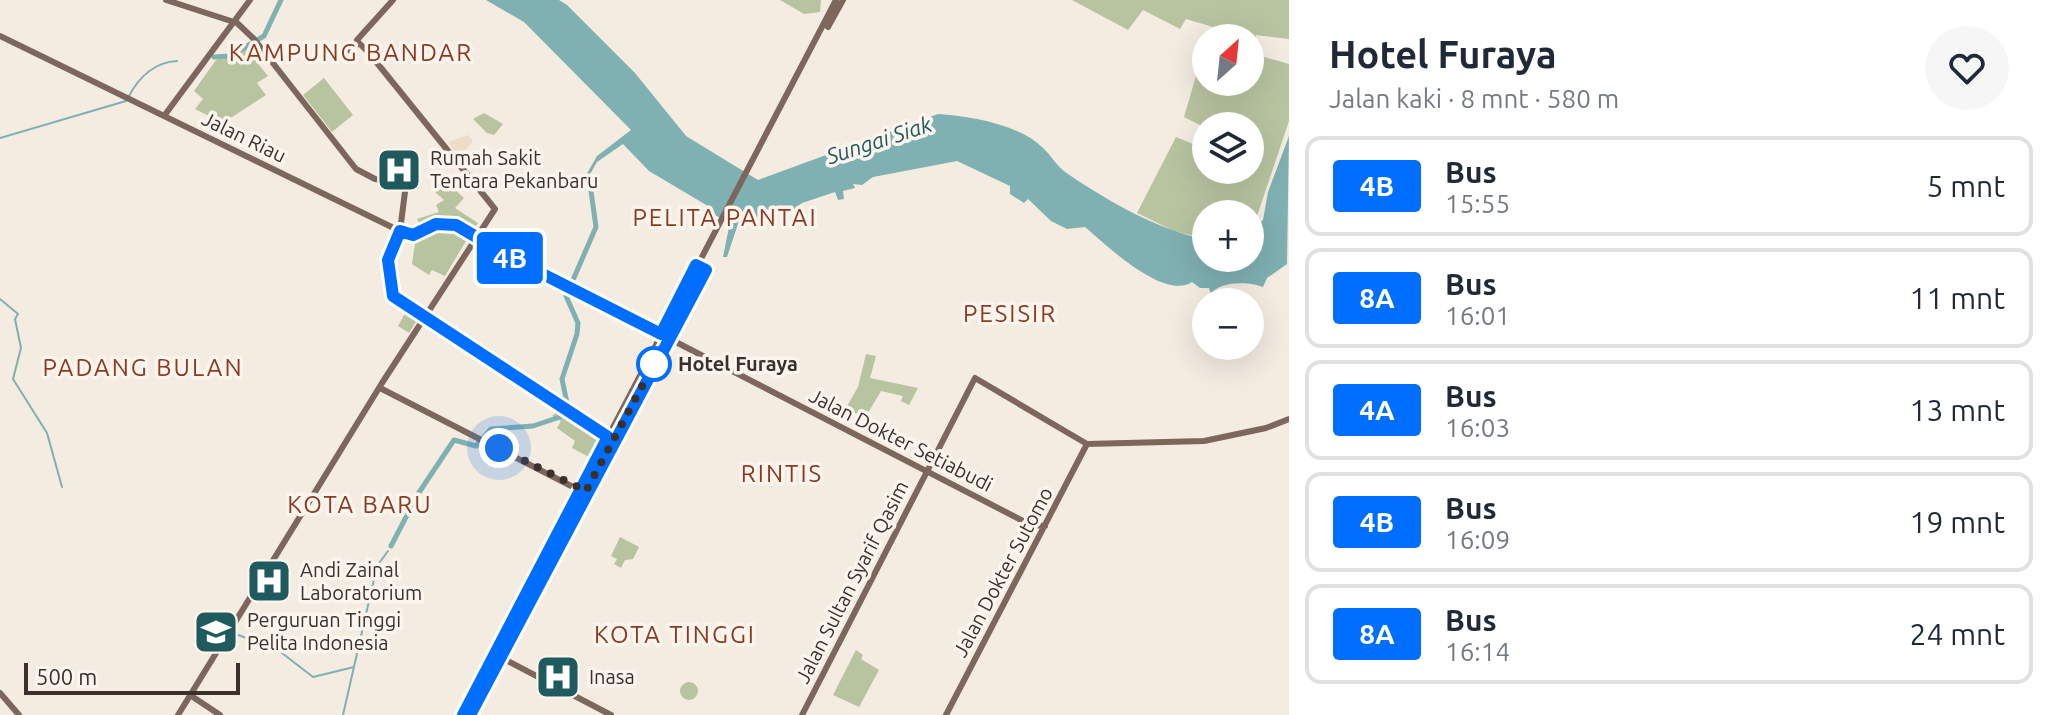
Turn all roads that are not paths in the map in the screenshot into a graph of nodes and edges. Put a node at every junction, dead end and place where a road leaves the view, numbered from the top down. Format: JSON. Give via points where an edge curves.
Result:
{"nodes":[{"id":1,"x":166,"y":0,"type":"edge"},
{"id":2,"x":248,"y":0,"type":"edge"},
{"id":3,"x":393,"y":0,"type":"edge"},
{"id":4,"x":836,"y":0,"type":"edge"},
{"id":5,"x":843,"y":0,"type":"edge"},
{"id":6,"x":233,"y":21,"type":"junction"},
{"id":7,"x":827,"y":26,"type":"junction"},
{"id":8,"x":0,"y":36,"type":"edge"},
{"id":9,"x":360,"y":39,"type":"junction"},
{"id":10,"x":349,"y":50,"type":"dead end"},
{"id":11,"x":164,"y":116,"type":"junction"},
{"id":12,"x":400,"y":231,"type":"junction"},
{"id":13,"x":475,"y":237,"type":"junction"},
{"id":14,"x":425,"y":316,"type":"junction"},
{"id":15,"x":661,"y":339,"type":"junction"},
{"id":16,"x":670,"y":339,"type":"dead end"},
{"id":17,"x":380,"y":388,"type":"junction"},
{"id":18,"x":1289,"y":419,"type":"edge"},
{"id":19,"x":608,"y":437,"type":"junction"},
{"id":20,"x":1087,"y":444,"type":"junction"},
{"id":21,"x":927,"y":472,"type":"junction"},
{"id":22,"x":583,"y":489,"type":"junction"},
{"id":23,"x":578,"y":500,"type":"junction"},
{"id":24,"x":1031,"y":525,"type":"junction"},
{"id":25,"x":1045,"y":526,"type":"junction"},
{"id":26,"x":1040,"y":536,"type":"junction"},
{"id":27,"x":500,"y":657,"type":"junction"},
{"id":28,"x":0,"y":693,"type":"edge"},
{"id":29,"x":190,"y":695,"type":"junction"},
{"id":30,"x":605,"y":714,"type":"edge"},
{"id":31,"x":19,"y":715,"type":"edge"},
{"id":32,"x":178,"y":715,"type":"edge"},
{"id":33,"x":220,"y":715,"type":"edge"},
{"id":34,"x":463,"y":715,"type":"edge"},
{"id":35,"x":470,"y":715,"type":"edge"},
{"id":36,"x":802,"y":715,"type":"edge"},
{"id":37,"x":946,"y":715,"type":"edge"}],
"edges":[{"from":1,"to":6,"type":"main road"},
{"from":2,"to":6,"type":"main road"},
{"from":3,"to":9,"type":"main road"},
{"from":4,"to":7,"type":"main road"},
{"from":5,"to":7,"type":"main road"},
{"from":6,"to":11,"type":"main road"},
{"from":6,"to":12,"type":"main road","via":[[256,42],[359,171],[406,184]]},
{"from":7,"to":15,"type":"main road"},
{"from":8,"to":11,"type":"main road","name":"Jalan Riau"},
{"from":9,"to":10,"type":"main road"},
{"from":9,"to":13,"type":"main road","via":[[495,209]]},
{"from":11,"to":12,"type":"main road","name":"Jalan Riau"},
{"from":12,"to":13,"type":"main road","via":[[413,235],[445,223]]},
{"from":12,"to":14,"type":"main road","via":[[388,260],[391,290]]},
{"from":13,"to":14,"type":"main road"},
{"from":13,"to":15,"type":"main road"},
{"from":14,"to":17,"type":"main road"},
{"from":14,"to":19,"type":"main road"},
{"from":15,"to":19,"type":"main road"},
{"from":15,"to":22,"type":"main road"},
{"from":16,"to":21,"type":"main road","name":"Jalan Dokter Setiabudi"},
{"from":17,"to":22,"type":"main road"},
{"from":17,"to":29,"type":"main road"},
{"from":18,"to":20,"type":"main road","via":[[1204,441]]},
{"from":19,"to":22,"type":"main road"},
{"from":20,"to":21,"type":"main road","name":"Jalan Sultan Syarif Qasim","via":[[975,378]]},
{"from":20,"to":25,"type":"main road","name":"Jalan Dokter Sutomo"},
{"from":21,"to":24,"type":"main road","name":"Jalan Dokter Setiabudi"},
{"from":21,"to":36,"type":"main road","name":"Jalan Sultan Syarif Qasim"},
{"from":22,"to":23,"type":"main road"},
{"from":23,"to":27,"type":"main road"},
{"from":23,"to":34,"type":"main road"},
{"from":24,"to":25,"type":"main road","name":"Jalan Dokter Setiabudi"},
{"from":24,"to":26,"type":"main road","name":"Jalan Dokter Setiabudi"},
{"from":25,"to":26,"type":"main road","name":"Jalan Dokter Sutomo"},
{"from":26,"to":37,"type":"main road","name":"Jalan Dokter Sutomo"},
{"from":27,"to":30,"type":"main road"},
{"from":27,"to":35,"type":"main road"},
{"from":28,"to":31,"type":"main road"},
{"from":29,"to":32,"type":"main road"},
{"from":29,"to":33,"type":"main road"}]}
